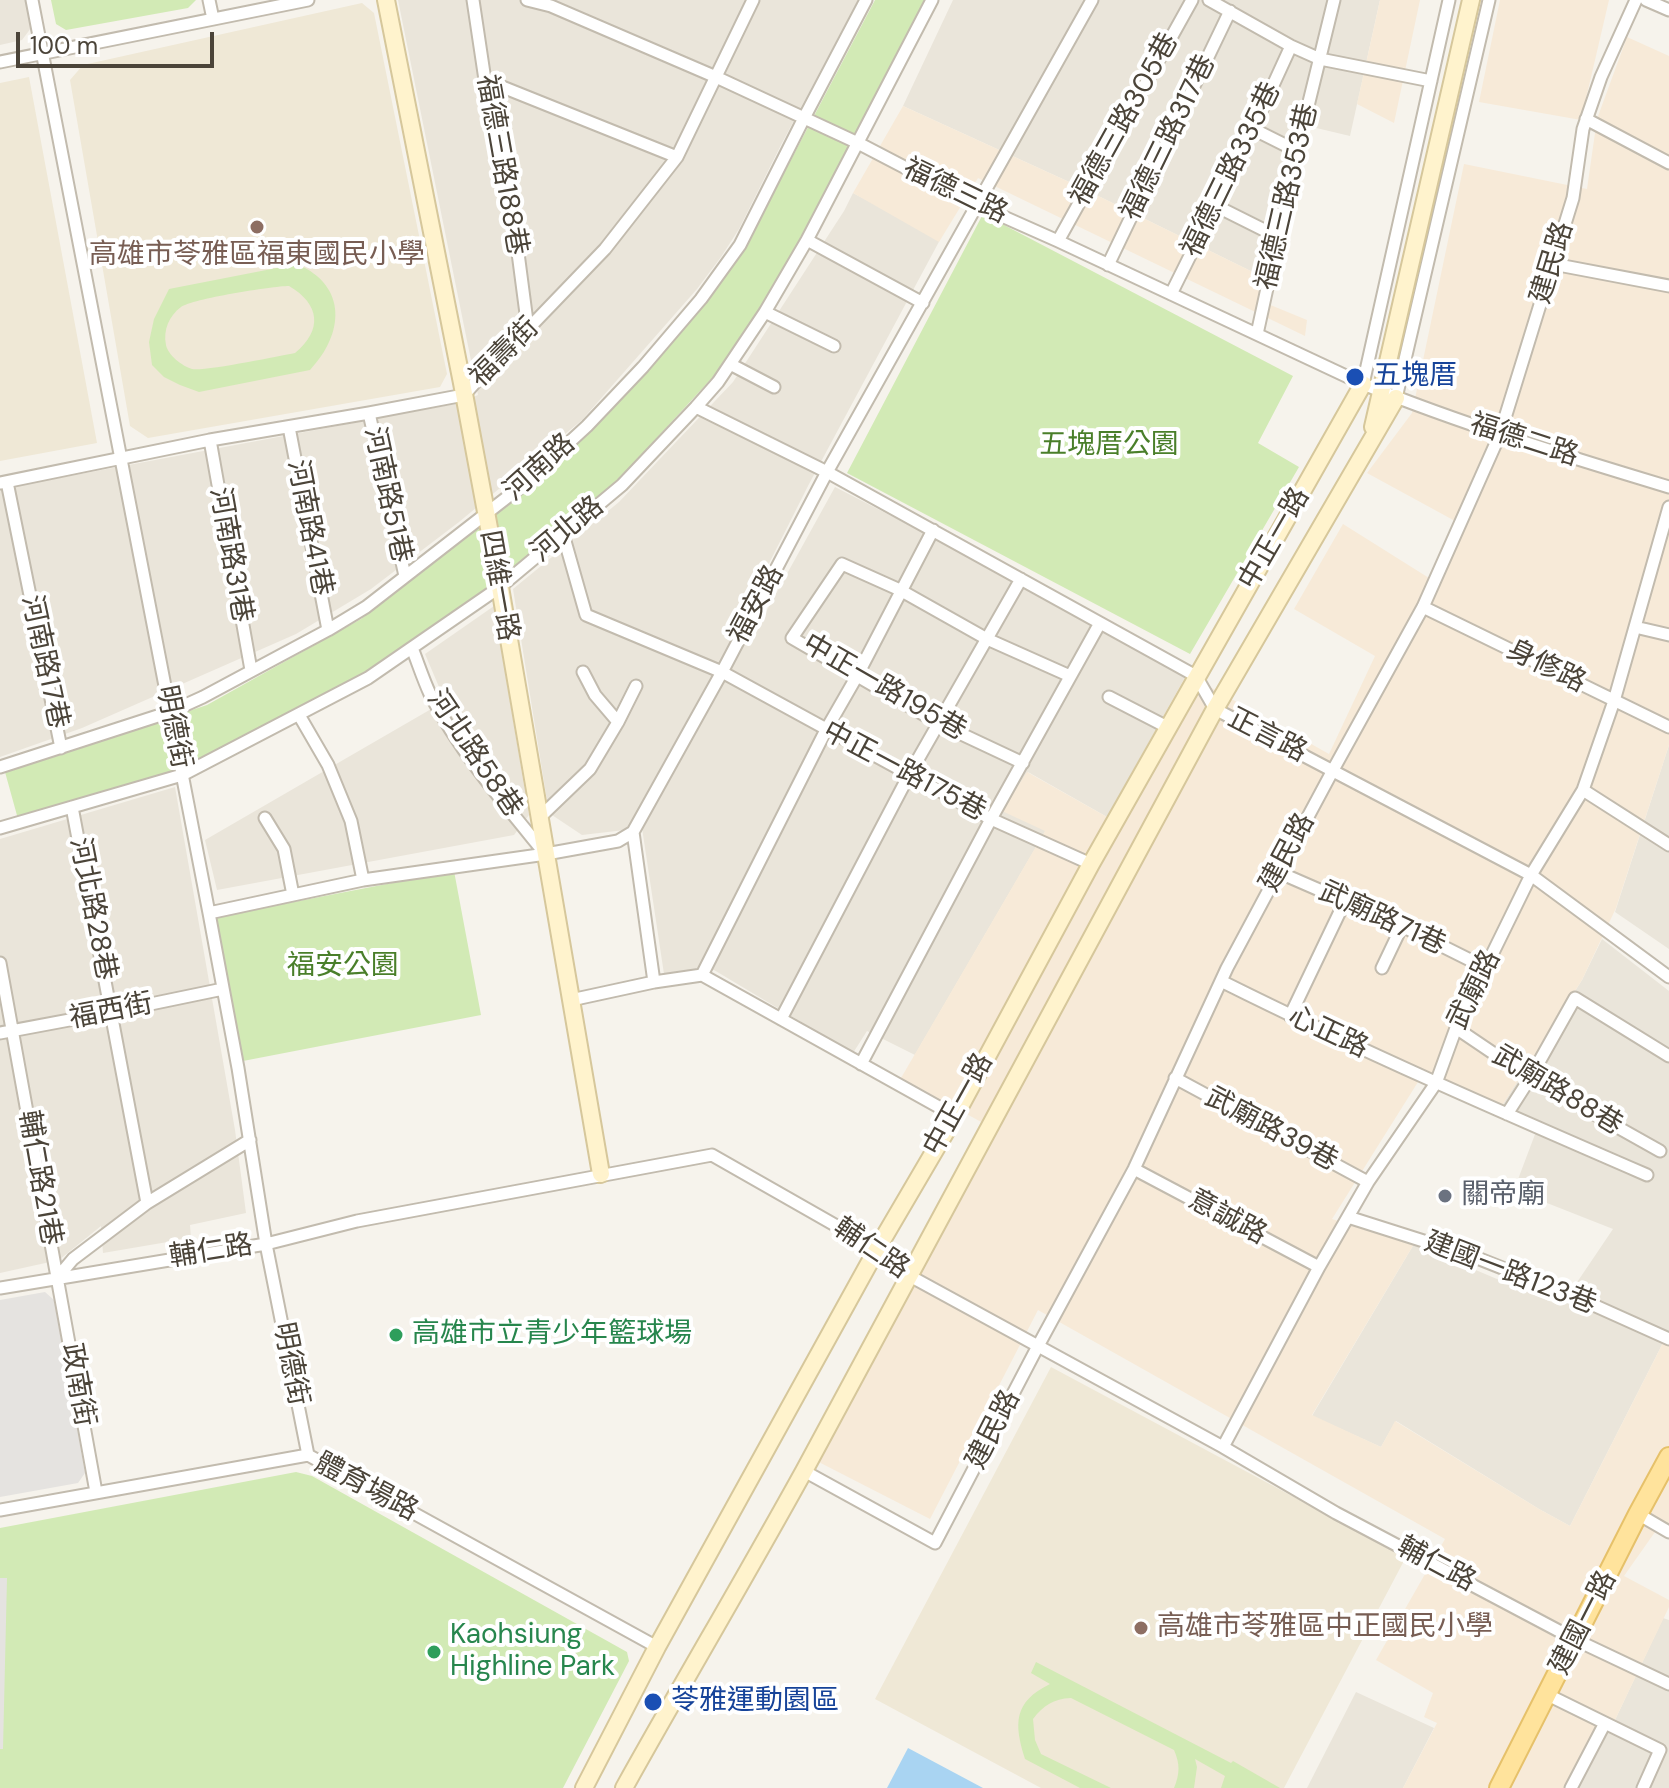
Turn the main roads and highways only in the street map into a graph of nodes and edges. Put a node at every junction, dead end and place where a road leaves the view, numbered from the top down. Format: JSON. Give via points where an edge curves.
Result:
{"nodes":[{"id":1,"x":1669,"y":1457,"type":"edge"},
{"id":2,"x":1662,"y":1486,"type":"edge"},
{"id":3,"x":1499,"y":1788,"type":"edge"}],
"edges":[{"from":1,"to":2,"type":"main road","name":"建國一路"},
{"from":2,"to":3,"type":"main road","name":"建國一路","via":[[1638,1514]]}]}
